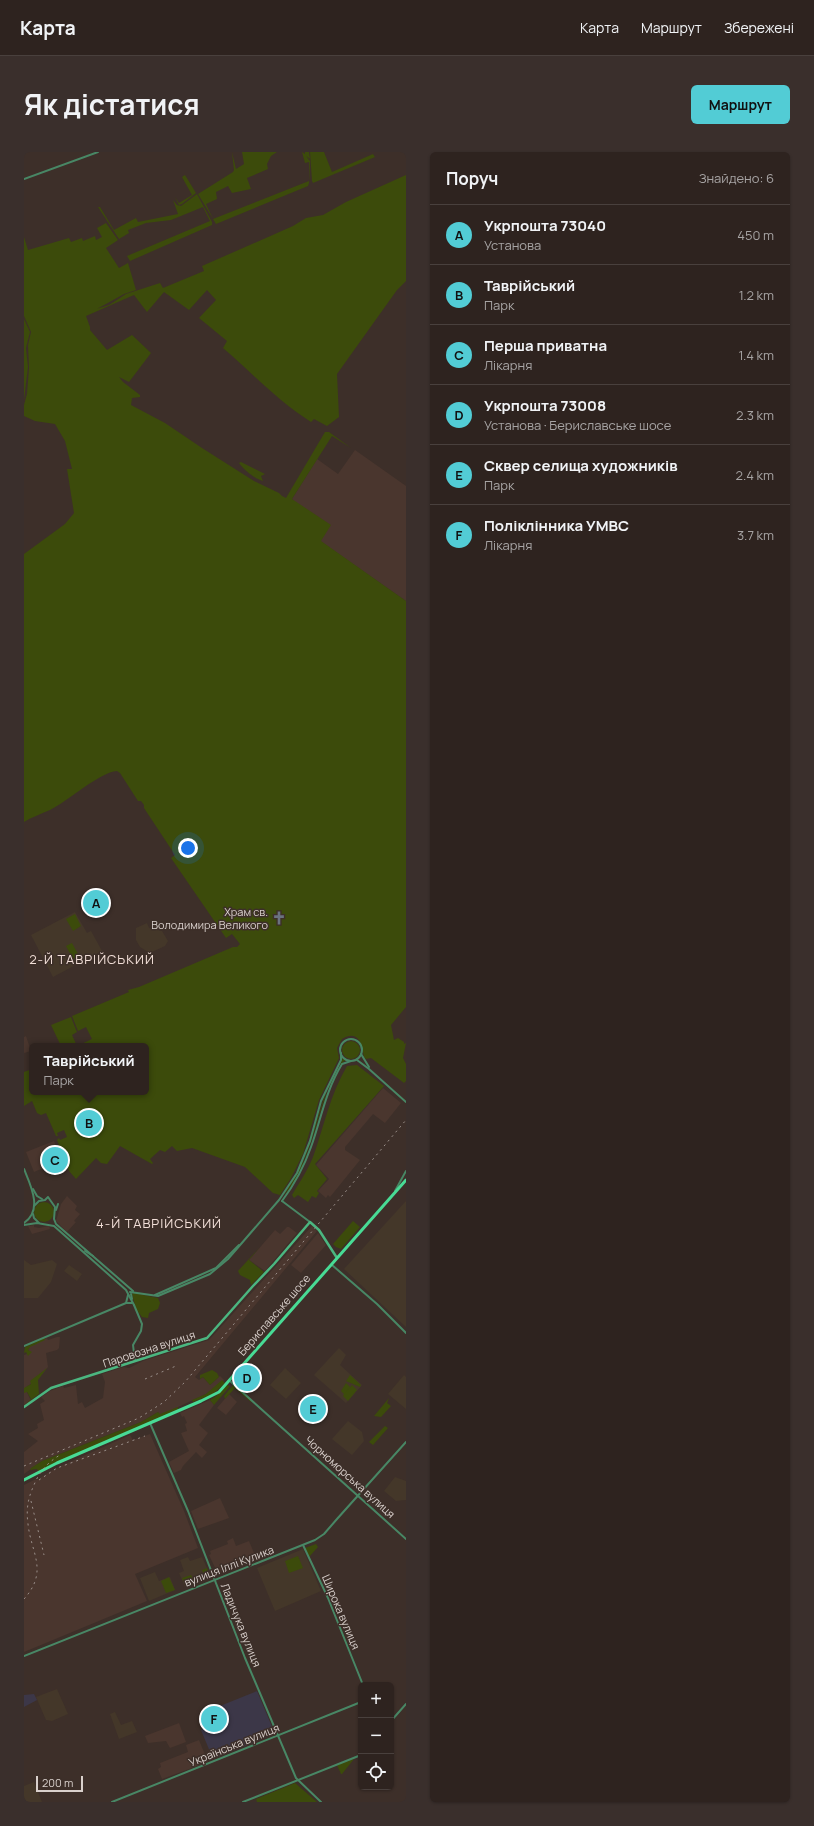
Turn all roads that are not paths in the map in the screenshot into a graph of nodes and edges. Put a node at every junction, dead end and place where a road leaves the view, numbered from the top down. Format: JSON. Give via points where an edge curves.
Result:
{"nodes":[{"id":1,"x":98,"y":152,"type":"edge"},
{"id":2,"x":24,"y":179,"type":"edge"},
{"id":3,"x":340,"y":1053,"type":"junction"},
{"id":4,"x":362,"y":1054,"type":"junction"},
{"id":5,"x":351,"y":1061,"type":"junction"},
{"id":6,"x":354,"y":1061,"type":"junction"},
{"id":7,"x":369,"y":1068,"type":"junction"},
{"id":8,"x":406,"y":1102,"type":"edge"},
{"id":9,"x":24,"y":1169,"type":"edge"},
{"id":10,"x":406,"y":1171,"type":"edge"},
{"id":11,"x":406,"y":1180,"type":"edge"},
{"id":12,"x":31,"y":1187,"type":"junction"},
{"id":13,"x":393,"y":1194,"type":"junction"},
{"id":14,"x":45,"y":1200,"type":"junction"},
{"id":15,"x":281,"y":1200,"type":"junction"},
{"id":16,"x":34,"y":1206,"type":"junction"},
{"id":17,"x":33,"y":1213,"type":"junction"},
{"id":18,"x":54,"y":1217,"type":"junction"},
{"id":19,"x":310,"y":1222,"type":"junction"},
{"id":20,"x":41,"y":1223,"type":"junction"},
{"id":21,"x":24,"y":1224,"type":"edge"},
{"id":22,"x":45,"y":1224,"type":"junction"},
{"id":23,"x":55,"y":1225,"type":"junction"},
{"id":24,"x":69,"y":1236,"type":"junction"},
{"id":25,"x":79,"y":1248,"type":"junction"},
{"id":26,"x":93,"y":1257,"type":"junction"},
{"id":27,"x":337,"y":1258,"type":"junction"},
{"id":28,"x":331,"y":1264,"type":"junction"},
{"id":29,"x":129,"y":1293,"type":"junction"},
{"id":30,"x":126,"y":1303,"type":"junction"},
{"id":31,"x":134,"y":1305,"type":"junction"},
{"id":32,"x":406,"y":1333,"type":"edge"},
{"id":33,"x":24,"y":1346,"type":"edge"},
{"id":34,"x":135,"y":1361,"type":"junction"},
{"id":35,"x":229,"y":1380,"type":"junction"},
{"id":36,"x":24,"y":1407,"type":"edge"},
{"id":37,"x":150,"y":1423,"type":"junction"},
{"id":38,"x":406,"y":1442,"type":"edge"},
{"id":39,"x":24,"y":1480,"type":"edge"},
{"id":40,"x":358,"y":1496,"type":"junction"},
{"id":41,"x":406,"y":1539,"type":"edge"},
{"id":42,"x":303,"y":1545,"type":"junction"},
{"id":43,"x":214,"y":1580,"type":"junction"},
{"id":44,"x":24,"y":1656,"type":"edge"},
{"id":45,"x":362,"y":1682,"type":"edge"},
{"id":46,"x":358,"y":1703,"type":"edge"},
{"id":47,"x":406,"y":1704,"type":"edge"},
{"id":48,"x":394,"y":1718,"type":"edge"},
{"id":49,"x":278,"y":1736,"type":"junction"},
{"id":50,"x":358,"y":1756,"type":"edge"},
{"id":51,"x":298,"y":1780,"type":"junction"},
{"id":52,"x":112,"y":1802,"type":"edge"},
{"id":53,"x":243,"y":1802,"type":"edge"},
{"id":54,"x":321,"y":1802,"type":"edge"}],
"edges":[{"from":1,"to":2,"type":"street"},
{"from":3,"to":4,"type":"street","via":[[343,1042],[350,1039],[360,1044]]},
{"from":3,"to":5,"type":"street","via":[[344,1059]]},
{"from":3,"to":15,"type":"street","via":[[341,1060],[321,1101],[304,1158]]},
{"from":4,"to":6,"type":"street"},
{"from":4,"to":7,"type":"street"},
{"from":5,"to":6,"type":"street"},
{"from":5,"to":15,"type":"street","via":[[342,1064],[333,1081],[305,1162]]},
{"from":6,"to":7,"type":"street","via":[[360,1061]]},
{"from":7,"to":8,"type":"street"},
{"from":9,"to":12,"type":"street"},
{"from":10,"to":13,"type":"street"},
{"from":11,"to":13,"type":"main road","name":"Бериславське шосе"},
{"from":12,"to":14,"type":"street","via":[[37,1196]]},
{"from":12,"to":16,"type":"street"},
{"from":13,"to":27,"type":"main road","name":"Бериславське шосе"},
{"from":14,"to":16,"type":"street"},
{"from":14,"to":18,"type":"street","via":[[48,1197],[54,1205]]},
{"from":15,"to":19,"type":"street"},
{"from":15,"to":29,"type":"street","via":[[216,1270],[162,1294]]},
{"from":16,"to":17,"type":"street"},
{"from":17,"to":20,"type":"street","via":[[36,1220]]},
{"from":17,"to":21,"type":"street"},
{"from":18,"to":22,"type":"street","via":[[51,1222]]},
{"from":18,"to":23,"type":"street"},
{"from":19,"to":27,"type":"main road","via":[[319,1230]]},
{"from":19,"to":34,"type":"main road","name":"Паровозна вулиця","via":[[212,1334],[199,1342]]},
{"from":20,"to":21,"type":"street"},
{"from":20,"to":22,"type":"street"},
{"from":22,"to":23,"type":"street"},
{"from":23,"to":24,"type":"street"},
{"from":23,"to":25,"type":"street"},
{"from":24,"to":25,"type":"street"},
{"from":24,"to":26,"type":"street"},
{"from":25,"to":26,"type":"street"},
{"from":25,"to":29,"type":"street"},
{"from":26,"to":29,"type":"street"},
{"from":27,"to":28,"type":"main road","name":"Бериславське шосе"},
{"from":28,"to":32,"type":"street"},
{"from":28,"to":35,"type":"main road","name":"Бериславське шосе"},
{"from":29,"to":30,"type":"street"},
{"from":29,"to":31,"type":"street"},
{"from":30,"to":31,"type":"street","via":[[131,1302]]},
{"from":30,"to":33,"type":"street"},
{"from":31,"to":34,"type":"street","via":[[142,1324],[133,1345]]},
{"from":34,"to":36,"type":"main road","name":"Паровозна вулиця","via":[[51,1388]]},
{"from":35,"to":37,"type":"main road","name":"Бериславське шосе","via":[[212,1396]]},
{"from":35,"to":40,"type":"street","name":"Чорноморська вулиця"},
{"from":37,"to":39,"type":"main road","name":"Бериславське шосе"},
{"from":37,"to":43,"type":"street","name":"Ладичука вулиця","via":[[191,1518]]},
{"from":38,"to":40,"type":"street","name":"вулиця Іллі Кулика"},
{"from":40,"to":41,"type":"street","name":"Чорноморська вулиця"},
{"from":40,"to":42,"type":"street","name":"вулиця Іллі Кулика","via":[[324,1534]]},
{"from":42,"to":43,"type":"street","name":"вулиця Іллі Кулика"},
{"from":42,"to":45,"type":"street","name":"Широка вулиця","via":[[328,1598]]},
{"from":43,"to":44,"type":"street","name":"вулиця Іллі Кулика"},
{"from":43,"to":49,"type":"street","name":"Ладичука вулиця"},
{"from":46,"to":49,"type":"street","name":"Українська вулиця"},
{"from":47,"to":48,"type":"street"},
{"from":49,"to":51,"type":"street","name":"Ладичука вулиця"},
{"from":49,"to":52,"type":"street","name":"Українська вулиця"},
{"from":50,"to":51,"type":"street"},
{"from":51,"to":53,"type":"street"},
{"from":51,"to":54,"type":"street","name":"Ладичука вулиця"}]}
